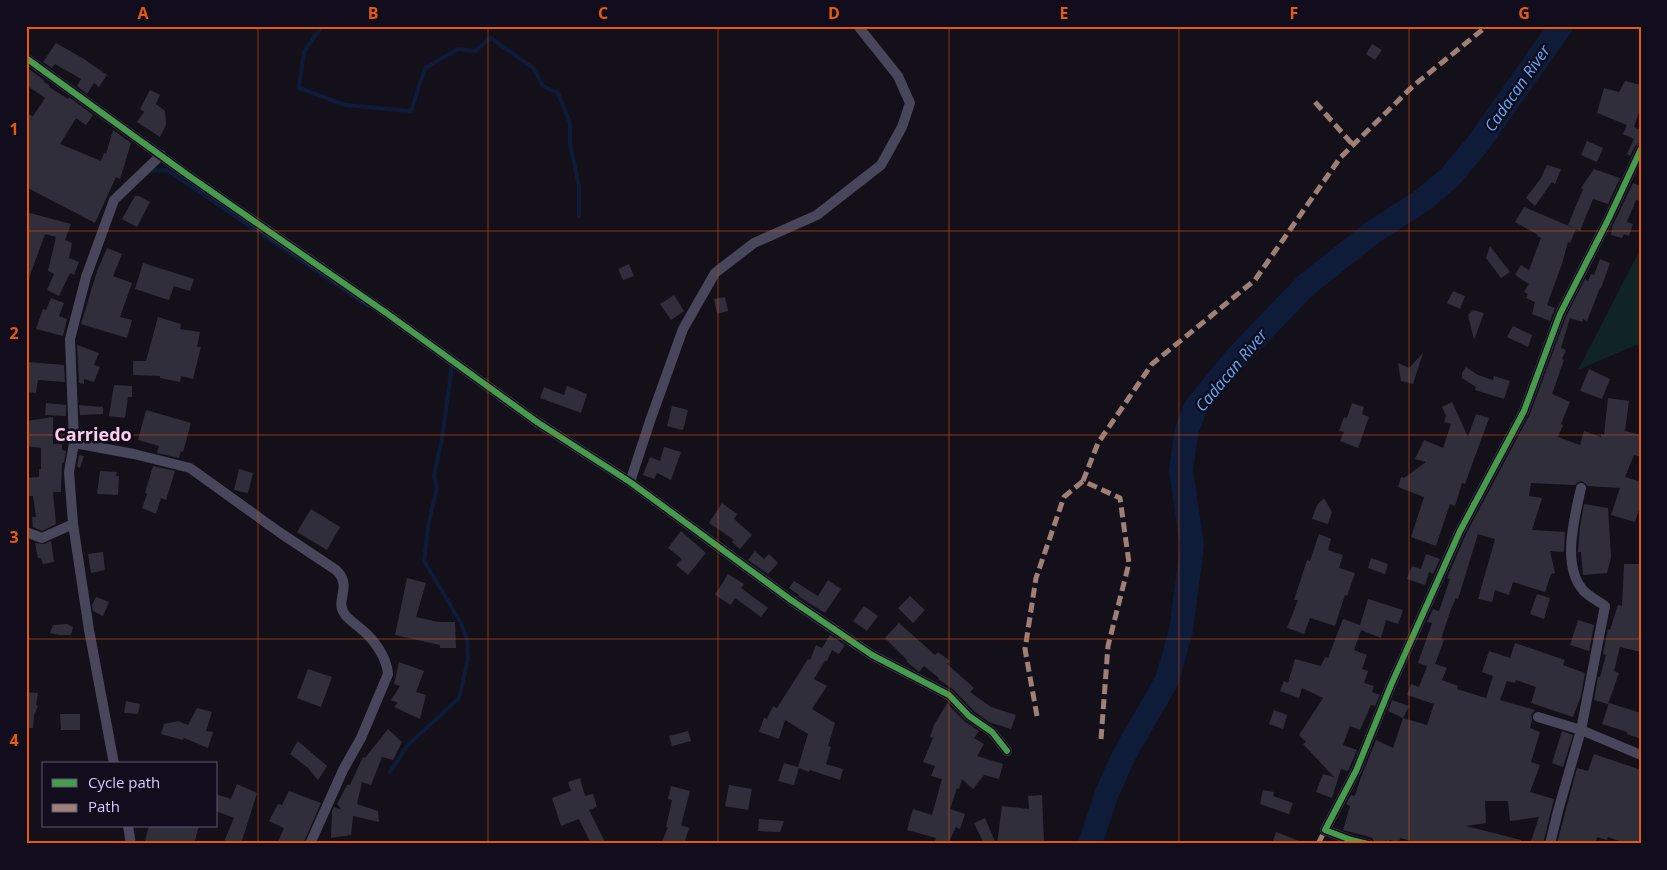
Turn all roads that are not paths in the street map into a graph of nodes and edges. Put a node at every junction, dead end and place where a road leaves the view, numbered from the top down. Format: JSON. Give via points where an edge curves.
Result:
{"nodes":[{"id":1,"x":858,"y":26,"type":"edge"},
{"id":2,"x":26,"y":58,"type":"edge"},
{"id":3,"x":1641,"y":149,"type":"edge"},
{"id":4,"x":161,"y":155,"type":"junction"},
{"id":5,"x":74,"y":443,"type":"junction"},
{"id":6,"x":630,"y":482,"type":"junction"},
{"id":7,"x":1581,"y":488,"type":"dead end"},
{"id":8,"x":73,"y":524,"type":"junction"},
{"id":9,"x":26,"y":532,"type":"edge"},
{"id":10,"x":1538,"y":717,"type":"dead end"},
{"id":11,"x":1581,"y":730,"type":"junction"},
{"id":12,"x":1007,"y":751,"type":"dead end"},
{"id":13,"x":1641,"y":755,"type":"edge"},
{"id":14,"x":114,"y":762,"type":"edge"},
{"id":15,"x":128,"y":828,"type":"edge"},
{"id":16,"x":131,"y":844,"type":"edge"},
{"id":17,"x":310,"y":844,"type":"edge"},
{"id":18,"x":1368,"y":844,"type":"edge"},
{"id":19,"x":1550,"y":844,"type":"edge"}],
"edges":[{"from":1,"to":6,"type":"street","via":[[898,76],[910,103],[902,127],[881,165],[817,215],[754,243],[715,273],[683,329]]},
{"from":2,"to":4,"type":"street"},
{"from":3,"to":18,"type":"street","via":[[1560,314],[1524,411],[1460,532],[1356,771],[1326,830]]},
{"from":4,"to":5,"type":"street","via":[[114,200],[86,277],[70,339]]},
{"from":4,"to":6,"type":"street","via":[[537,422]]},
{"from":5,"to":8,"type":"street","via":[[69,472]]},
{"from":5,"to":17,"type":"street","via":[[190,468],[343,576],[344,614],[369,636],[387,665],[388,674]]},
{"from":6,"to":12,"type":"street","via":[[872,655],[949,695],[968,716],[992,732]]},
{"from":7,"to":11,"type":"street","via":[[1572,530],[1574,575],[1583,590],[1604,606]]},
{"from":8,"to":9,"type":"street","via":[[42,538]]},
{"from":8,"to":14,"type":"street"},
{"from":10,"to":11,"type":"street"},
{"from":11,"to":13,"type":"street"},
{"from":11,"to":19,"type":"street"},
{"from":15,"to":16,"type":"street"}]}
